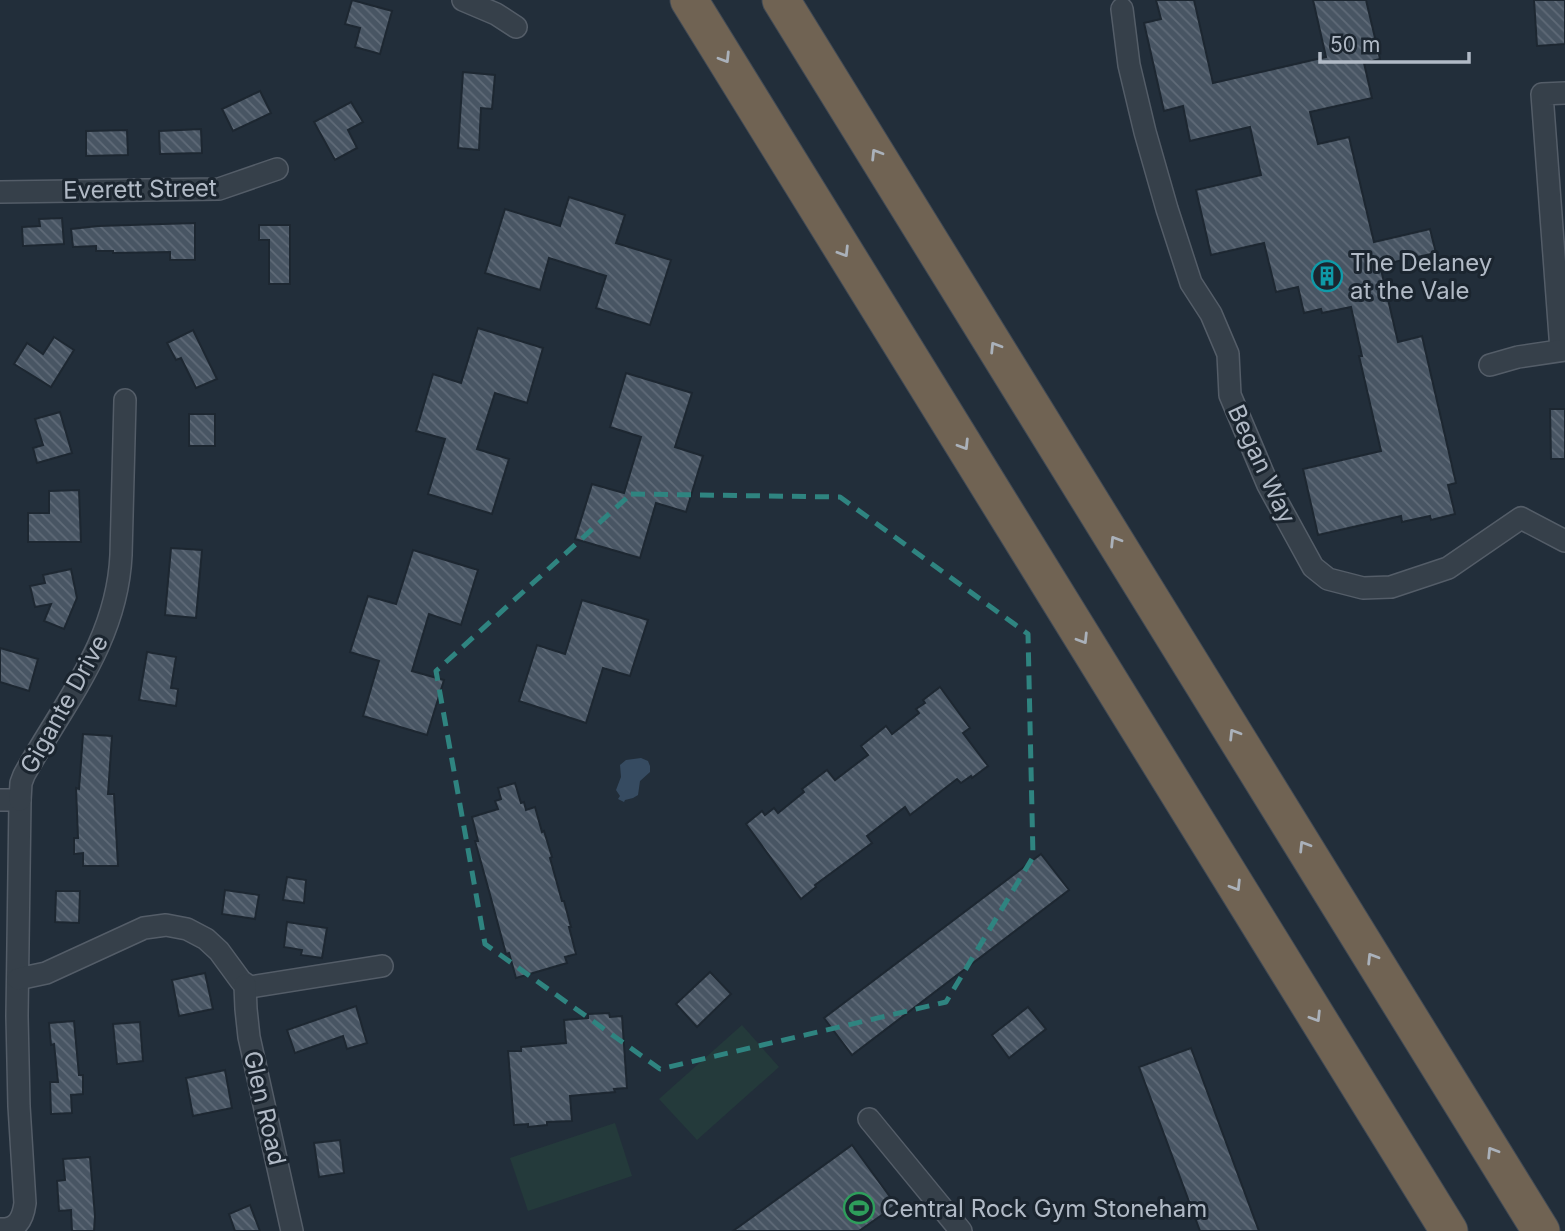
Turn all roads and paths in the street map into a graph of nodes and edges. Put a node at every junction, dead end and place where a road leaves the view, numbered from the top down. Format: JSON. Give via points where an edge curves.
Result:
{"nodes":[{"id":1,"x":463,"y":0,"type":"edge"},
{"id":2,"x":689,"y":0,"type":"edge"},
{"id":3,"x":781,"y":0,"type":"edge"},
{"id":4,"x":1122,"y":9,"type":"dead end"},
{"id":5,"x":516,"y":27,"type":"dead end"},
{"id":6,"x":1565,"y":93,"type":"edge"},
{"id":7,"x":277,"y":169,"type":"dead end"},
{"id":8,"x":0,"y":192,"type":"edge"},
{"id":9,"x":1563,"y":350,"type":"edge"},
{"id":10,"x":1490,"y":365,"type":"dead end"},
{"id":11,"x":125,"y":400,"type":"dead end"},
{"id":12,"x":1565,"y":541,"type":"edge"},
{"id":13,"x":10,"y":800,"type":"edge"},
{"id":14,"x":382,"y":966,"type":"dead end"},
{"id":15,"x":18,"y":979,"type":"junction"},
{"id":16,"x":245,"y":985,"type":"junction"},
{"id":17,"x":8,"y":1016,"type":"edge"},
{"id":18,"x":869,"y":1119,"type":"dead end"},
{"id":19,"x":1382,"y":1122,"type":"junction"},
{"id":20,"x":1539,"y":1224,"type":"edge"},
{"id":21,"x":9,"y":1226,"type":"edge"},
{"id":22,"x":292,"y":1231,"type":"edge"},
{"id":23,"x":961,"y":1231,"type":"edge"},
{"id":24,"x":1423,"y":1231,"type":"edge"},
{"id":25,"x":1449,"y":1231,"type":"edge"}],
"edges":[{"from":1,"to":5,"type":"street"},
{"from":2,"to":19,"type":"highway","one_way":true},
{"from":20,"to":3,"type":"highway","one_way":true},
{"from":4,"to":12,"type":"street","name":"Began Way","via":[[1145,132],[1191,283],[1228,354],[1230,395],[1268,485],[1313,567],[1328,579],[1363,588],[1391,587],[1448,568],[1521,518]]},
{"from":6,"to":9,"type":"street","via":[[1542,94]]},
{"from":7,"to":8,"type":"street","name":"Everett Street","via":[[219,189]]},
{"from":9,"to":10,"type":"street"},
{"from":11,"to":13,"type":"street","name":"Gigante Drive","via":[[121,569],[108,625]]},
{"from":13,"to":15,"type":"street","name":"Gigante Drive"},
{"from":14,"to":16,"type":"street","via":[[257,987]]},
{"from":15,"to":16,"type":"street","via":[[46,973],[145,928],[166,925],[206,939]]},
{"from":15,"to":17,"type":"street","name":"Gigante Drive"},
{"from":16,"to":22,"type":"street","name":"Glen Road","via":[[249,1037]]},
{"from":17,"to":21,"type":"street","name":"Gigante Drive","via":[[25,1203],[22,1215]]},
{"from":18,"to":23,"type":"street"},
{"from":19,"to":24,"type":"highway"},
{"from":19,"to":25,"type":"highway"}]}
